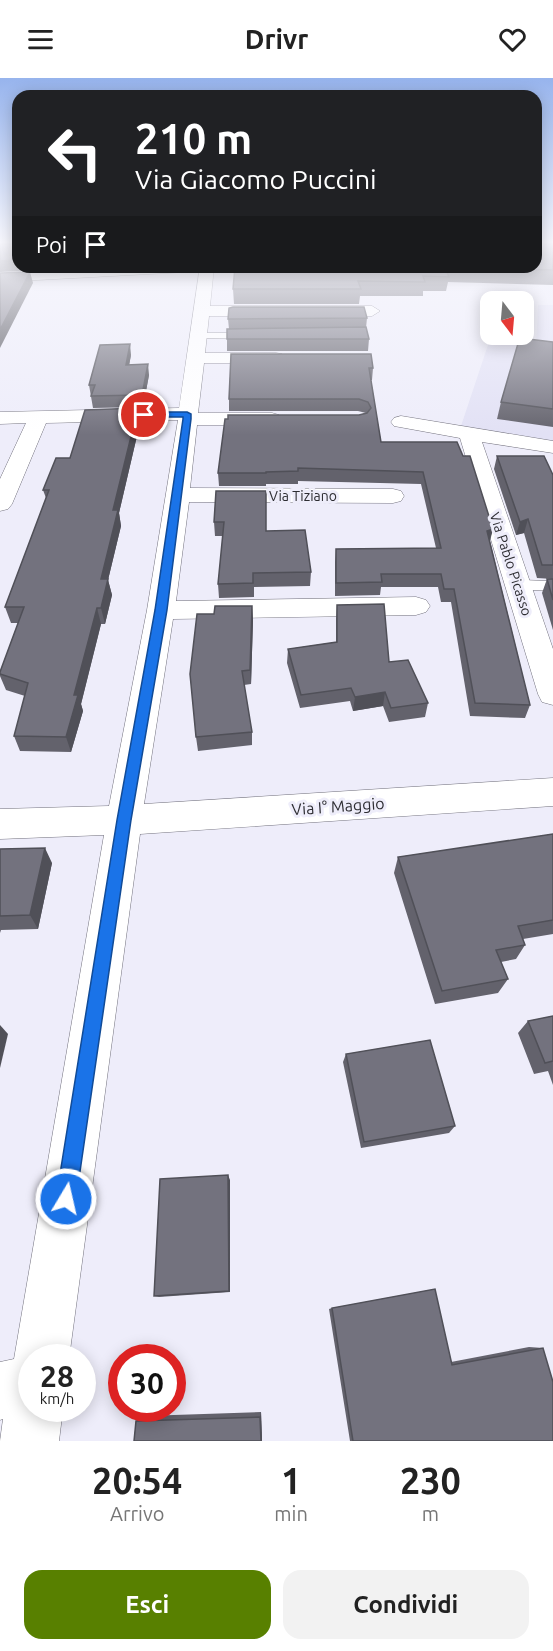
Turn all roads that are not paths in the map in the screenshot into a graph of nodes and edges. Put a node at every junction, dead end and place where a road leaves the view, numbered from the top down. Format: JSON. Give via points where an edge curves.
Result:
{"nodes":[{"id":1,"x":202,"y":308,"type":"edge"},
{"id":2,"x":372,"y":310,"type":"dead end"},
{"id":3,"x":199,"y":335,"type":"junction"},
{"id":4,"x":268,"y":336,"type":"edge"},
{"id":5,"x":299,"y":358,"type":"edge"},
{"id":6,"x":187,"y":416,"type":"junction"},
{"id":7,"x":0,"y":417,"type":"edge"},
{"id":8,"x":39,"y":417,"type":"junction"},
{"id":9,"x":290,"y":419,"type":"edge"},
{"id":10,"x":401,"y":422,"type":"dead end"},
{"id":11,"x":469,"y":433,"type":"junction"},
{"id":12,"x":553,"y":447,"type":"edge"},
{"id":13,"x":178,"y":495,"type":"junction"},
{"id":14,"x":393,"y":496,"type":"dead end"},
{"id":15,"x":0,"y":504,"type":"edge"},
{"id":16,"x":518,"y":585,"type":"junction"},
{"id":17,"x":553,"y":586,"type":"edge"},
{"id":18,"x":416,"y":606,"type":"dead end"},
{"id":19,"x":161,"y":610,"type":"junction"},
{"id":20,"x":553,"y":694,"type":"edge"},
{"id":21,"x":553,"y":792,"type":"edge"},
{"id":22,"x":124,"y":820,"type":"junction"},
{"id":23,"x":0,"y":824,"type":"edge"},
{"id":24,"x":43,"y":1344,"type":"edge"},
{"id":25,"x":18,"y":1387,"type":"edge"},
{"id":26,"x":0,"y":1391,"type":"edge"},
{"id":27,"x":32,"y":1422,"type":"edge"},
{"id":28,"x":29,"y":1441,"type":"edge"}],
"edges":[{"from":1,"to":3,"type":"street"},
{"from":2,"to":3,"type":"street"},
{"from":3,"to":4,"type":"lane"},
{"from":3,"to":5,"type":"street"},
{"from":3,"to":6,"type":"street"},
{"from":6,"to":8,"type":"street"},
{"from":6,"to":9,"type":"street"},
{"from":6,"to":13,"type":"street"},
{"from":7,"to":8,"type":"street"},
{"from":8,"to":15,"type":"street"},
{"from":10,"to":11,"type":"street"},
{"from":11,"to":12,"type":"street"},
{"from":11,"to":16,"type":"street","name":"Via Pablo Picasso"},
{"from":13,"to":14,"type":"street","name":"Via Tiziano"},
{"from":13,"to":19,"type":"street"},
{"from":16,"to":17,"type":"lane"},
{"from":16,"to":20,"type":"street","name":"Via Pablo Picasso"},
{"from":18,"to":19,"type":"street"},
{"from":19,"to":22,"type":"street"},
{"from":21,"to":22,"type":"street","name":"Via I° Maggio"},
{"from":22,"to":23,"type":"street","name":"Via I° Maggio"},
{"from":22,"to":24,"type":"street"},
{"from":25,"to":26,"type":"street"},
{"from":27,"to":28,"type":"street"}]}
